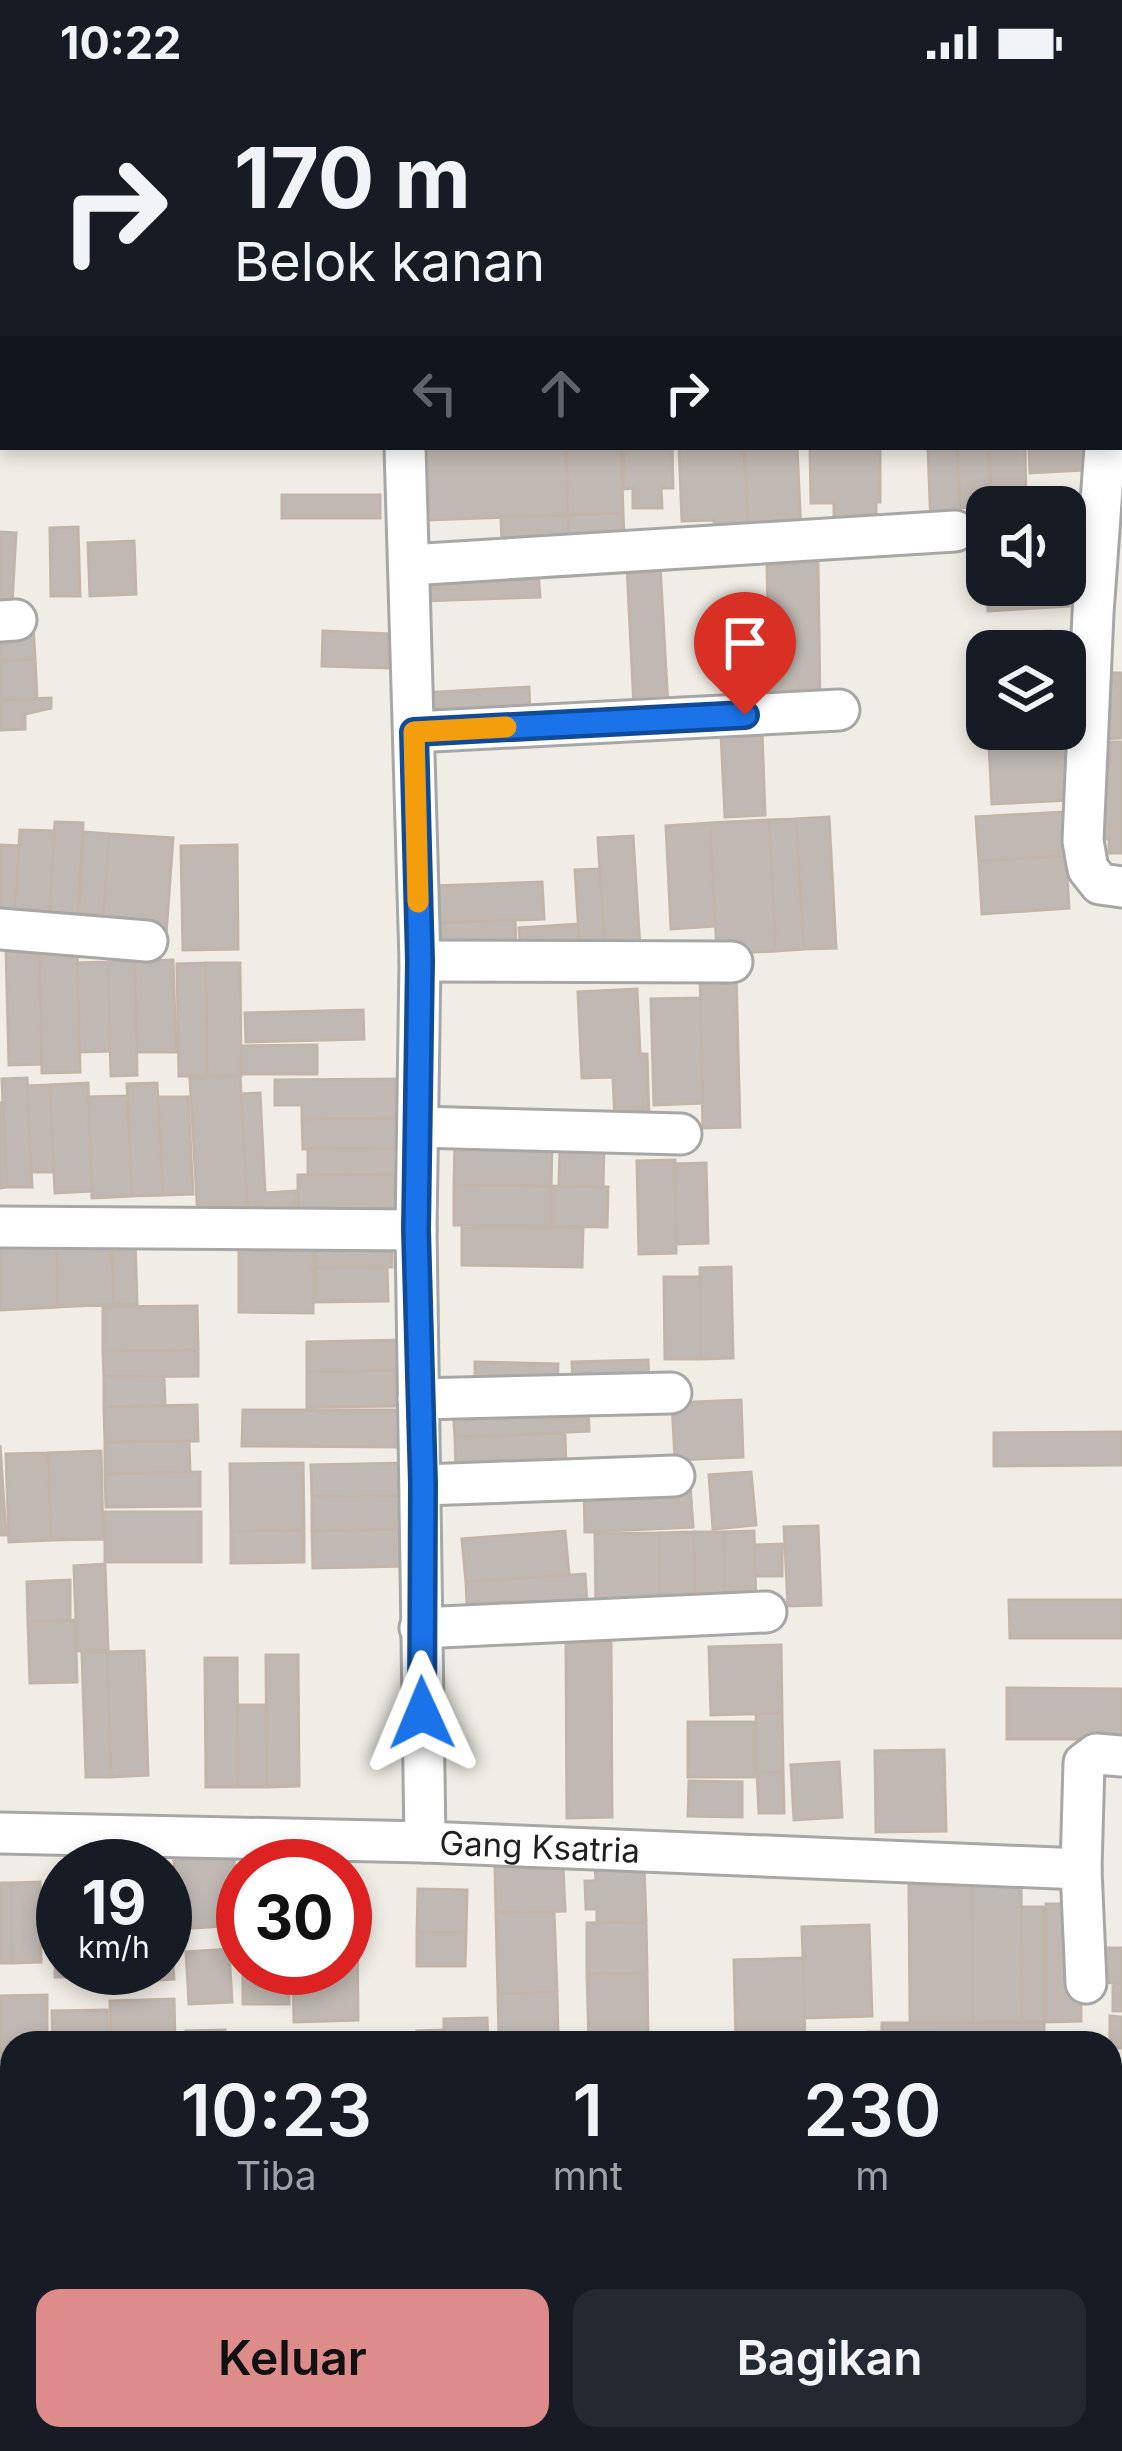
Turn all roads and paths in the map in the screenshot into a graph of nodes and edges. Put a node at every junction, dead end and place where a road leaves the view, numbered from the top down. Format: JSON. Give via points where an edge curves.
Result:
{"nodes":[{"id":1,"x":405,"y":450,"type":"edge"},
{"id":2,"x":1106,"y":450,"type":"edge"},
{"id":3,"x":955,"y":531,"type":"dead end"},
{"id":4,"x":409,"y":565,"type":"junction"},
{"id":5,"x":839,"y":710,"type":"dead end"},
{"id":6,"x":414,"y":732,"type":"junction"},
{"id":7,"x":1122,"y":887,"type":"edge"},
{"id":8,"x":0,"y":929,"type":"edge"},
{"id":9,"x":147,"y":941,"type":"dead end"},
{"id":10,"x":420,"y":961,"type":"junction"},
{"id":11,"x":732,"y":962,"type":"dead end"},
{"id":12,"x":418,"y":1127,"type":"junction"},
{"id":13,"x":681,"y":1134,"type":"dead end"},
{"id":14,"x":0,"y":1227,"type":"edge"},
{"id":15,"x":416,"y":1230,"type":"junction"},
{"id":16,"x":670,"y":1393,"type":"dead end"},
{"id":17,"x":418,"y":1399,"type":"junction"},
{"id":18,"x":674,"y":1476,"type":"dead end"},
{"id":19,"x":423,"y":1484,"type":"junction"},
{"id":20,"x":766,"y":1612,"type":"dead end"},
{"id":21,"x":420,"y":1628,"type":"junction"},
{"id":22,"x":1122,"y":1756,"type":"edge"},
{"id":23,"x":0,"y":1833,"type":"edge"},
{"id":24,"x":425,"y":1841,"type":"junction"},
{"id":25,"x":1082,"y":1869,"type":"junction"},
{"id":26,"x":1086,"y":1983,"type":"dead end"}],
"edges":[{"from":1,"to":4,"type":"street"},
{"from":2,"to":7,"type":"street","via":[[1083,841],[1100,884]]},
{"from":3,"to":4,"type":"street"},
{"from":4,"to":6,"type":"street"},
{"from":5,"to":6,"type":"street"},
{"from":6,"to":10,"type":"street"},
{"from":8,"to":9,"type":"street"},
{"from":10,"to":11,"type":"street"},
{"from":10,"to":12,"type":"street"},
{"from":12,"to":13,"type":"street"},
{"from":12,"to":15,"type":"street"},
{"from":14,"to":15,"type":"street"},
{"from":15,"to":17,"type":"street"},
{"from":16,"to":17,"type":"street"},
{"from":17,"to":19,"type":"street"},
{"from":18,"to":19,"type":"street"},
{"from":19,"to":21,"type":"street"},
{"from":20,"to":21,"type":"street"},
{"from":21,"to":24,"type":"street"},
{"from":22,"to":25,"type":"street","via":[[1096,1754],[1084,1763]]},
{"from":23,"to":24,"type":"street","name":"Gang Ksatria"},
{"from":24,"to":25,"type":"street","name":"Gang Ksatria"},
{"from":25,"to":26,"type":"street"}]}
